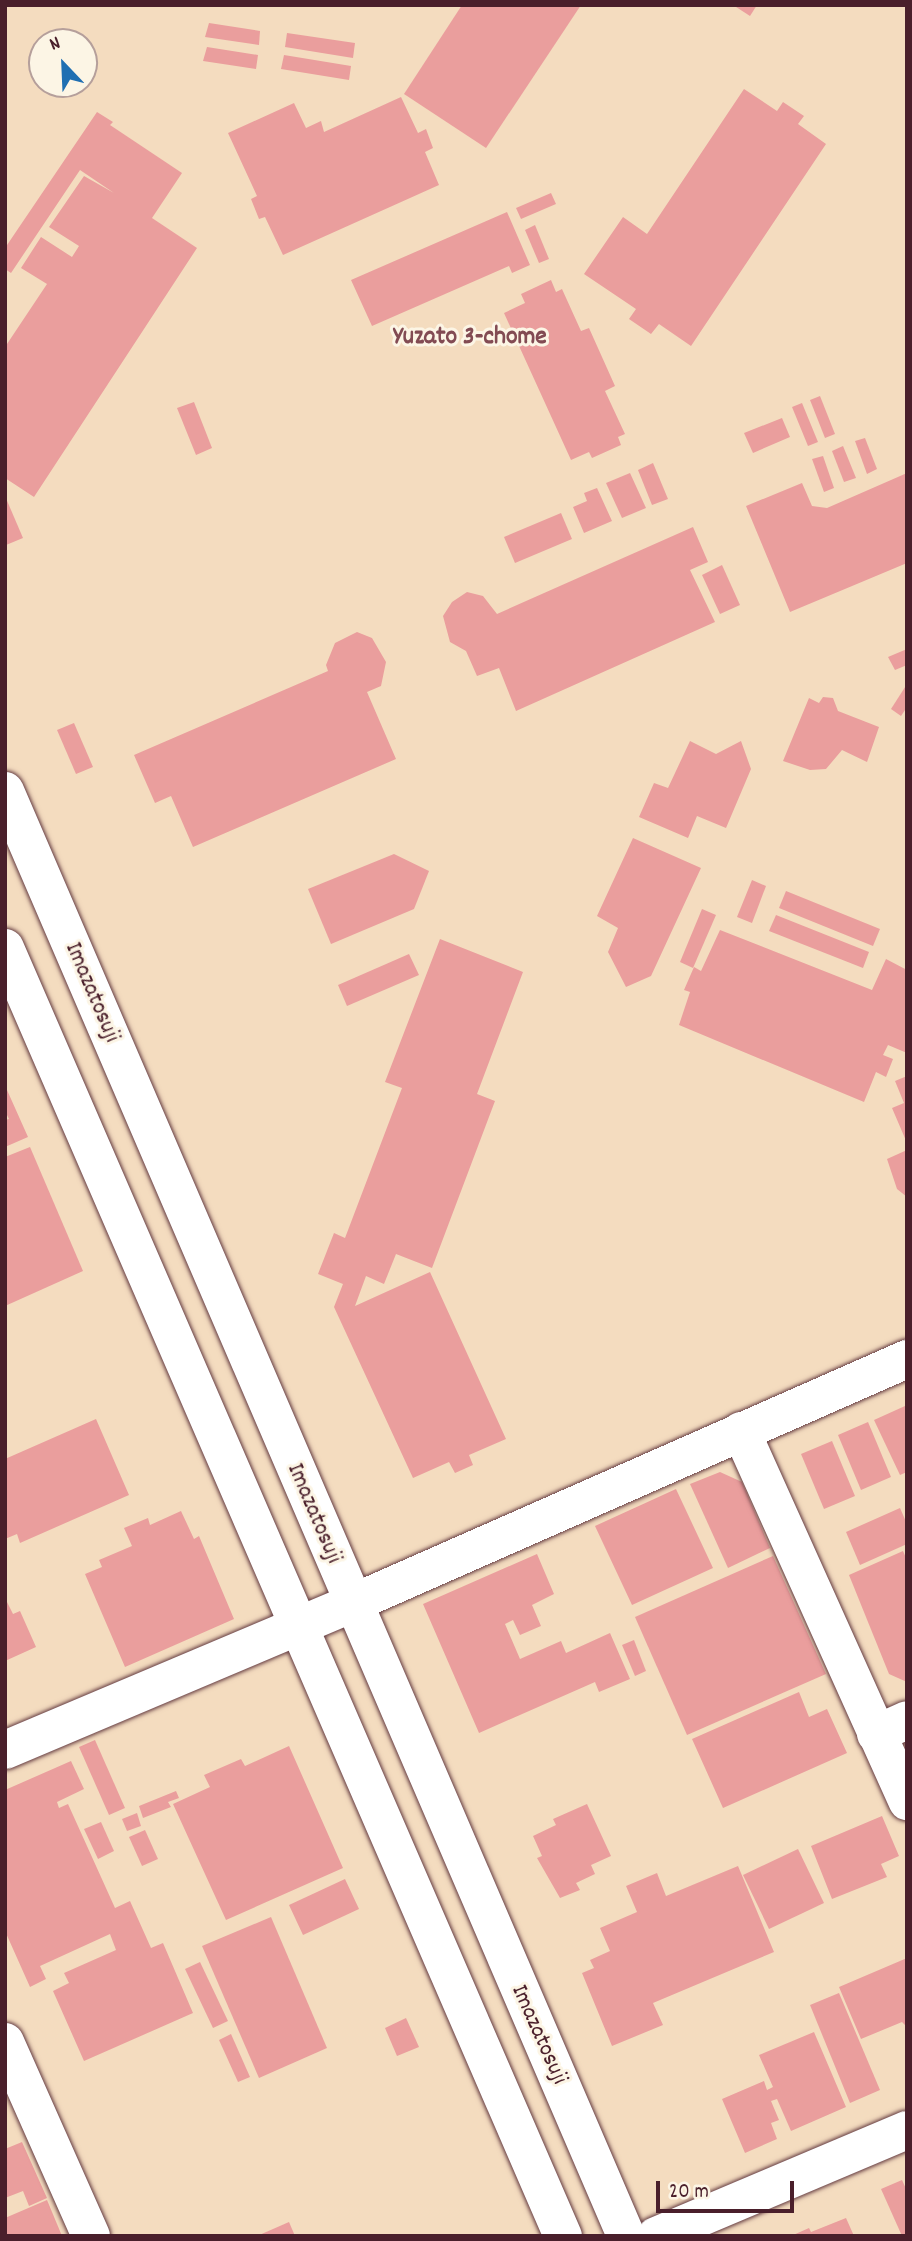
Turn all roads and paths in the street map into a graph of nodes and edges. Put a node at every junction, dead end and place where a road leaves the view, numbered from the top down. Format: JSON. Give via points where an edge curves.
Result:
{"nodes":[{"id":1,"x":5,"y":791,"type":"edge"},
{"id":2,"x":10,"y":972,"type":"edge"},
{"id":3,"x":907,"y":1359,"type":"edge"},
{"id":4,"x":741,"y":1431,"type":"junction"},
{"id":5,"x":351,"y":1604,"type":"junction"},
{"id":6,"x":300,"y":1625,"type":"junction"},
{"id":7,"x":892,"y":1727,"type":"edge"},
{"id":8,"x":5,"y":1750,"type":"edge"},
{"id":9,"x":907,"y":1801,"type":"edge"},
{"id":10,"x":5,"y":2042,"type":"edge"},
{"id":11,"x":17,"y":2102,"type":"edge"},
{"id":12,"x":907,"y":2130,"type":"edge"},
{"id":13,"x":91,"y":2236,"type":"edge"},
{"id":14,"x":563,"y":2236,"type":"edge"},
{"id":15,"x":626,"y":2236,"type":"edge"},
{"id":16,"x":656,"y":2236,"type":"edge"}],
"edges":[{"from":1,"to":5,"type":"street","name":"Imazatosuji"},
{"from":2,"to":6,"type":"street"},
{"from":3,"to":4,"type":"street"},
{"from":4,"to":5,"type":"street"},
{"from":4,"to":7,"type":"street"},
{"from":5,"to":6,"type":"street"},
{"from":5,"to":15,"type":"street","name":"Imazatosuji"},
{"from":6,"to":8,"type":"street"},
{"from":6,"to":14,"type":"street"},
{"from":7,"to":9,"type":"street"},
{"from":10,"to":11,"type":"street"},
{"from":11,"to":13,"type":"street"},
{"from":12,"to":16,"type":"street"}]}
